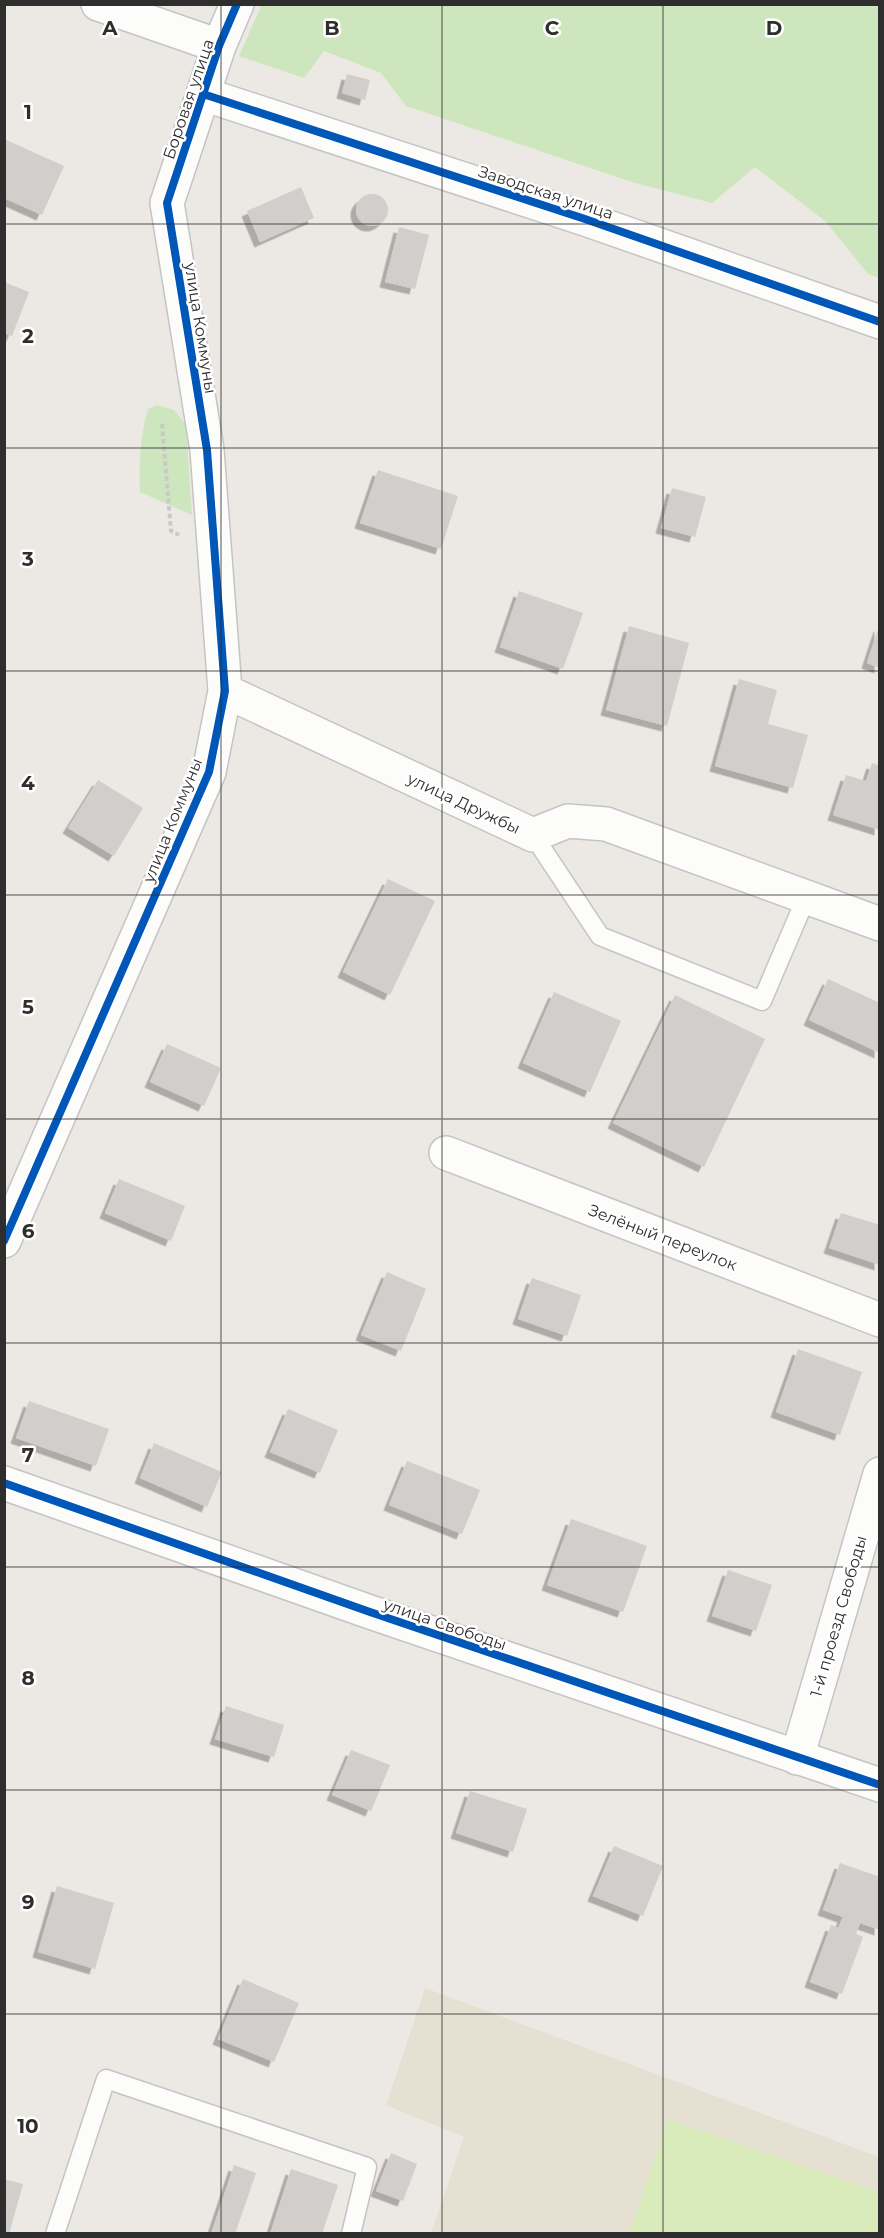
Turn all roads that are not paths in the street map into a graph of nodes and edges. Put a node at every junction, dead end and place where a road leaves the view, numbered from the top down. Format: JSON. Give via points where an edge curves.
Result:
{"nodes":[{"id":1,"x":98,"y":4,"type":"edge"},
{"id":2,"x":237,"y":4,"type":"edge"},
{"id":3,"x":219,"y":46,"type":"junction"},
{"id":4,"x":203,"y":94,"type":"junction"},
{"id":5,"x":167,"y":203,"type":"joint"},
{"id":6,"x":879,"y":322,"type":"edge"},
{"id":7,"x":225,"y":691,"type":"junction"},
{"id":8,"x":533,"y":835,"type":"junction"},
{"id":9,"x":806,"y":898,"type":"junction"},
{"id":10,"x":879,"y":924,"type":"edge"},
{"id":11,"x":446,"y":1154,"type":"dead end"},
{"id":12,"x":4,"y":1241,"type":"edge"},
{"id":13,"x":879,"y":1320,"type":"edge"},
{"id":14,"x":879,"y":1474,"type":"edge"},
{"id":15,"x":4,"y":1483,"type":"edge"},
{"id":16,"x":797,"y":1758,"type":"junction"},
{"id":17,"x":879,"y":1785,"type":"edge"},
{"id":18,"x":55,"y":2234,"type":"edge"},
{"id":19,"x":351,"y":2234,"type":"edge"}],
"edges":[{"from":1,"to":3,"type":"street"},
{"from":2,"to":3,"type":"street","name":"Боровая улица"},
{"from":3,"to":4,"type":"street","name":"Боровая улица"},
{"from":4,"to":5,"type":"street","name":"Боровая улица"},
{"from":4,"to":6,"type":"street","name":"Заводская улица","via":[[585,219]]},
{"from":5,"to":7,"type":"street","name":"улица Коммуны","via":[[207,450]]},
{"from":7,"to":8,"type":"street","name":"улица Дружбы"},
{"from":7,"to":12,"type":"street","name":"улица Коммуны","via":[[209,772]]},
{"from":8,"to":9,"type":"street","name":"улица Дружбы","via":[[568,821],[606,824]]},
{"from":8,"to":9,"type":"lane","via":[[600,936],[762,1001]]},
{"from":9,"to":10,"type":"street","name":"улица Дружбы"},
{"from":11,"to":13,"type":"street","name":"Зелёный переулок"},
{"from":14,"to":16,"type":"street","name":"1-й проезд Свободы"},
{"from":15,"to":16,"type":"street","name":"улица Свободы"},
{"from":16,"to":17,"type":"street","name":"улица Свободы"},
{"from":18,"to":19,"type":"lane","via":[[106,2079],[367,2167]]}]}
